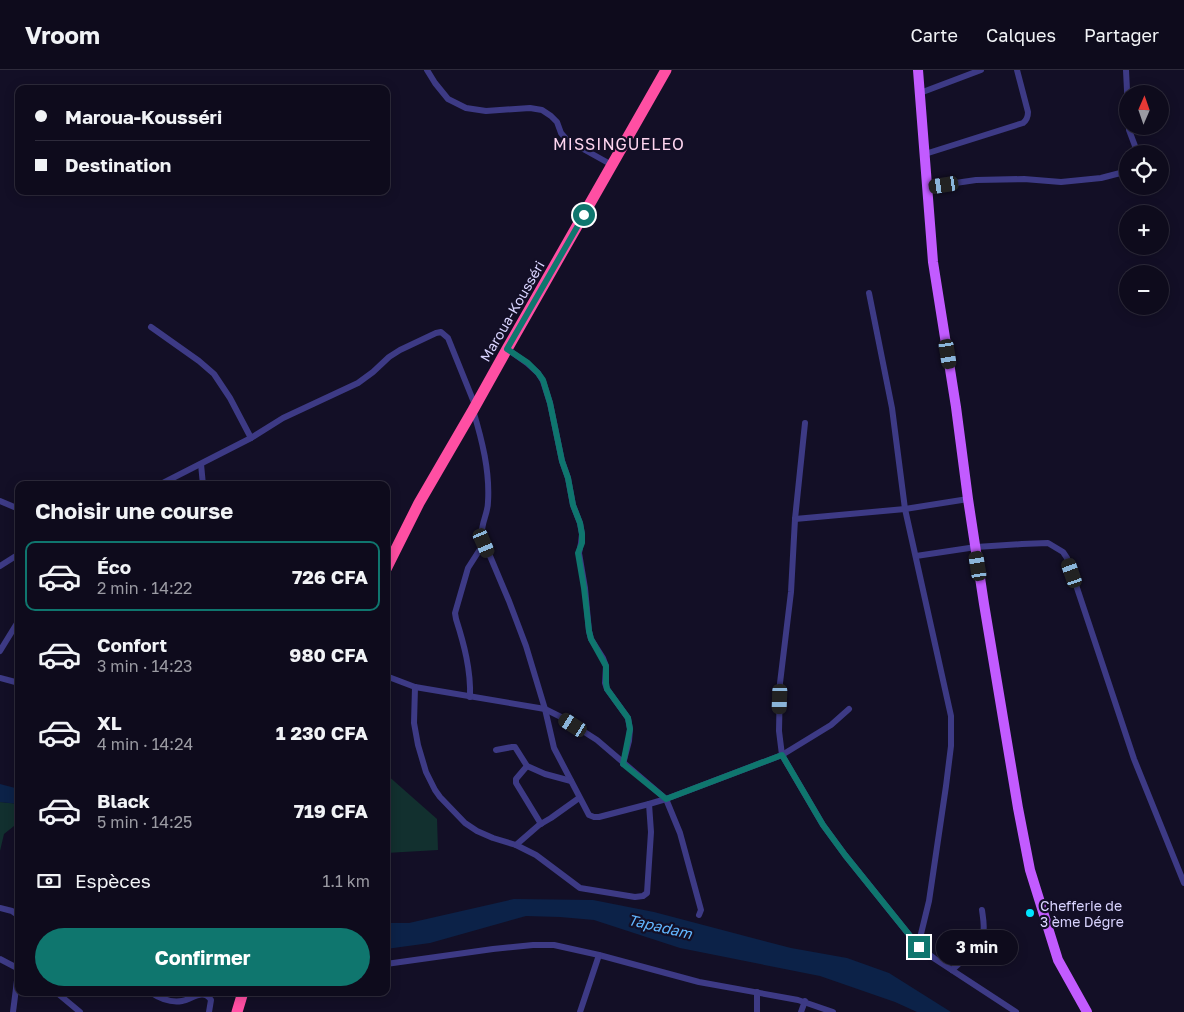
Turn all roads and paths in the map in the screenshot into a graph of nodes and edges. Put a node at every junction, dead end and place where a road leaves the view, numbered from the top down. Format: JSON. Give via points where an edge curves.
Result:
{"nodes":[{"id":1,"x":427,"y":70,"type":"edge"},
{"id":2,"x":666,"y":70,"type":"edge"},
{"id":3,"x":918,"y":70,"type":"edge"},
{"id":4,"x":981,"y":70,"type":"edge"},
{"id":5,"x":1018,"y":70,"type":"edge"},
{"id":6,"x":1126,"y":70,"type":"edge"},
{"id":7,"x":1127,"y":85,"type":"edge"},
{"id":8,"x":920,"y":93,"type":"junction"},
{"id":9,"x":925,"y":154,"type":"junction"},
{"id":10,"x":612,"y":165,"type":"junction"},
{"id":11,"x":1119,"y":173,"type":"edge"},
{"id":12,"x":928,"y":187,"type":"junction"},
{"id":13,"x":869,"y":293,"type":"dead end"},
{"id":14,"x":151,"y":327,"type":"dead end"},
{"id":15,"x":507,"y":349,"type":"junction"},
{"id":16,"x":474,"y":408,"type":"junction"},
{"id":17,"x":805,"y":423,"type":"dead end"},
{"id":18,"x":251,"y":438,"type":"junction"},
{"id":19,"x":201,"y":464,"type":"junction"},
{"id":20,"x":167,"y":481,"type":"edge"},
{"id":21,"x":203,"y":481,"type":"edge"},
{"id":22,"x":968,"y":499,"type":"junction"},
{"id":23,"x":0,"y":501,"type":"edge"},
{"id":24,"x":15,"y":507,"type":"edge"},
{"id":25,"x":905,"y":509,"type":"junction"},
{"id":26,"x":795,"y":519,"type":"junction"},
{"id":27,"x":484,"y":543,"type":"junction"},
{"id":28,"x":976,"y":547,"type":"junction"},
{"id":29,"x":916,"y":556,"type":"junction"},
{"id":30,"x":15,"y":557,"type":"edge"},
{"id":31,"x":390,"y":561,"type":"edge"},
{"id":32,"x":0,"y":566,"type":"edge"},
{"id":33,"x":15,"y":626,"type":"edge"},
{"id":34,"x":0,"y":650,"type":"edge"},
{"id":35,"x":0,"y":678,"type":"edge"},
{"id":36,"x":390,"y":678,"type":"edge"},
{"id":37,"x":15,"y":682,"type":"edge"},
{"id":38,"x":415,"y":687,"type":"junction"},
{"id":39,"x":470,"y":697,"type":"junction"},
{"id":40,"x":545,"y":709,"type":"junction"},
{"id":41,"x":849,"y":709,"type":"dead end"},
{"id":42,"x":496,"y":750,"type":"dead end"},
{"id":43,"x":782,"y":755,"type":"junction"},
{"id":44,"x":623,"y":764,"type":"junction"},
{"id":45,"x":527,"y":766,"type":"junction"},
{"id":46,"x":571,"y":781,"type":"junction"},
{"id":47,"x":579,"y":798,"type":"junction"},
{"id":48,"x":666,"y":799,"type":"junction"},
{"id":49,"x":649,"y":804,"type":"junction"},
{"id":50,"x":541,"y":824,"type":"junction"},
{"id":51,"x":516,"y":845,"type":"junction"},
{"id":52,"x":1184,"y":883,"type":"edge"},
{"id":53,"x":0,"y":908,"type":"edge"},
{"id":54,"x":982,"y":910,"type":"dead end"},
{"id":55,"x":15,"y":913,"type":"edge"},
{"id":56,"x":699,"y":915,"type":"dead end"},
{"id":57,"x":919,"y":947,"type":"junction"},
{"id":58,"x":599,"y":955,"type":"junction"},
{"id":59,"x":0,"y":959,"type":"edge"},
{"id":60,"x":390,"y":963,"type":"edge"},
{"id":61,"x":15,"y":966,"type":"edge"},
{"id":62,"x":952,"y":970,"type":"junction"},
{"id":63,"x":757,"y":992,"type":"junction"},
{"id":64,"x":15,"y":994,"type":"edge"},
{"id":65,"x":60,"y":996,"type":"edge"},
{"id":66,"x":156,"y":996,"type":"edge"},
{"id":67,"x":197,"y":996,"type":"edge"},
{"id":68,"x":208,"y":996,"type":"edge"},
{"id":69,"x":242,"y":996,"type":"edge"},
{"id":70,"x":805,"y":1001,"type":"junction"},
{"id":71,"x":13,"y":1012,"type":"edge"},
{"id":72,"x":80,"y":1012,"type":"edge"},
{"id":73,"x":209,"y":1012,"type":"edge"},
{"id":74,"x":237,"y":1012,"type":"edge"},
{"id":75,"x":580,"y":1012,"type":"edge"},
{"id":76,"x":757,"y":1012,"type":"edge"},
{"id":77,"x":800,"y":1012,"type":"edge"},
{"id":78,"x":833,"y":1012,"type":"edge"},
{"id":79,"x":1016,"y":1012,"type":"edge"},
{"id":80,"x":1087,"y":1012,"type":"edge"}],
"edges":[{"from":1,"to":10,"type":"street","via":[[448,99],[466,108],[542,110],[557,122],[567,140]]},
{"from":2,"to":10,"type":"highway","name":"Maroua-Kousséri"},
{"from":3,"to":8,"type":"main road"},
{"from":4,"to":8,"type":"street"},
{"from":5,"to":9,"type":"street","via":[[1028,112],[1026,121]]},
{"from":6,"to":7,"type":"street"},
{"from":8,"to":9,"type":"main road"},
{"from":9,"to":12,"type":"main road"},
{"from":10,"to":15,"type":"highway","name":"Maroua-Kousséri"},
{"from":11,"to":12,"type":"street","via":[[1061,182],[976,180]]},
{"from":12,"to":22,"type":"main road","via":[[935,277]]},
{"from":13,"to":25,"type":"street","via":[[892,408]]},
{"from":14,"to":18,"type":"street","via":[[214,374]]},
{"from":15,"to":16,"type":"highway","name":"Maroua-Kousséri"},
{"from":15,"to":44,"type":"street","via":[[538,373],[550,403],[582,534],[578,553],[589,631],[606,666],[607,689],[628,718],[630,729]]},
{"from":16,"to":18,"type":"street","via":[[448,338],[441,332],[400,350],[358,383],[283,418]]},
{"from":16,"to":27,"type":"street","via":[[488,475],[488,504],[481,533]]},
{"from":16,"to":31,"type":"highway","name":"Maroua-Kousséri"},
{"from":17,"to":26,"type":"street"},
{"from":18,"to":19,"type":"street"},
{"from":19,"to":20,"type":"street"},
{"from":19,"to":21,"type":"street"},
{"from":22,"to":25,"type":"street"},
{"from":22,"to":28,"type":"main road"},
{"from":23,"to":24,"type":"street"},
{"from":25,"to":26,"type":"street"},
{"from":25,"to":29,"type":"street"},
{"from":26,"to":43,"type":"street","via":[[791,592],[780,684],[778,731]]},
{"from":27,"to":39,"type":"street","via":[[468,568],[455,614],[470,677]]},
{"from":27,"to":40,"type":"street","via":[[526,646]]},
{"from":28,"to":29,"type":"street"},
{"from":28,"to":52,"type":"street","via":[[1048,543],[1064,552],[1134,759]]},
{"from":28,"to":80,"type":"main road","via":[[1030,870],[1058,960]]},
{"from":29,"to":57,"type":"street","via":[[951,716],[946,786]]},
{"from":30,"to":32,"type":"street"},
{"from":33,"to":34,"type":"street"},
{"from":35,"to":37,"type":"street"},
{"from":36,"to":38,"type":"street"},
{"from":38,"to":39,"type":"street"},
{"from":38,"to":51,"type":"street","via":[[414,723],[418,745],[435,790],[465,823],[493,838]]},
{"from":39,"to":40,"type":"street"},
{"from":40,"to":44,"type":"street","via":[[596,740]]},
{"from":40,"to":46,"type":"street","via":[[554,748]]},
{"from":41,"to":43,"type":"street"},
{"from":42,"to":45,"type":"street","via":[[515,747]]},
{"from":43,"to":48,"type":"street"},
{"from":43,"to":57,"type":"street","via":[[823,825]]},
{"from":44,"to":48,"type":"street"},
{"from":45,"to":46,"type":"street"},
{"from":45,"to":50,"type":"street","via":[[516,783]]},
{"from":46,"to":47,"type":"street"},
{"from":47,"to":49,"type":"street","via":[[586,811],[594,817]]},
{"from":47,"to":50,"type":"street"},
{"from":48,"to":49,"type":"street"},
{"from":48,"to":56,"type":"street","via":[[680,833],[701,910]]},
{"from":49,"to":51,"type":"street","via":[[649,875],[647,893],[643,896],[580,888],[536,855]]},
{"from":50,"to":51,"type":"street"},
{"from":53,"to":55,"type":"street"},
{"from":54,"to":62,"type":"street","via":[[984,934]]},
{"from":57,"to":62,"type":"street"},
{"from":58,"to":60,"type":"street","via":[[533,944]]},
{"from":58,"to":63,"type":"street","via":[[699,982]]},
{"from":58,"to":75,"type":"street"},
{"from":59,"to":61,"type":"street"},
{"from":62,"to":79,"type":"street"},
{"from":63,"to":70,"type":"street"},
{"from":63,"to":76,"type":"street"},
{"from":64,"to":71,"type":"street"},
{"from":65,"to":72,"type":"street"},
{"from":66,"to":67,"type":"street","via":[[172,1001]]},
{"from":68,"to":73,"type":"street","via":[[211,1000]]},
{"from":69,"to":74,"type":"highway"},
{"from":70,"to":77,"type":"street"},
{"from":70,"to":78,"type":"street"}]}
